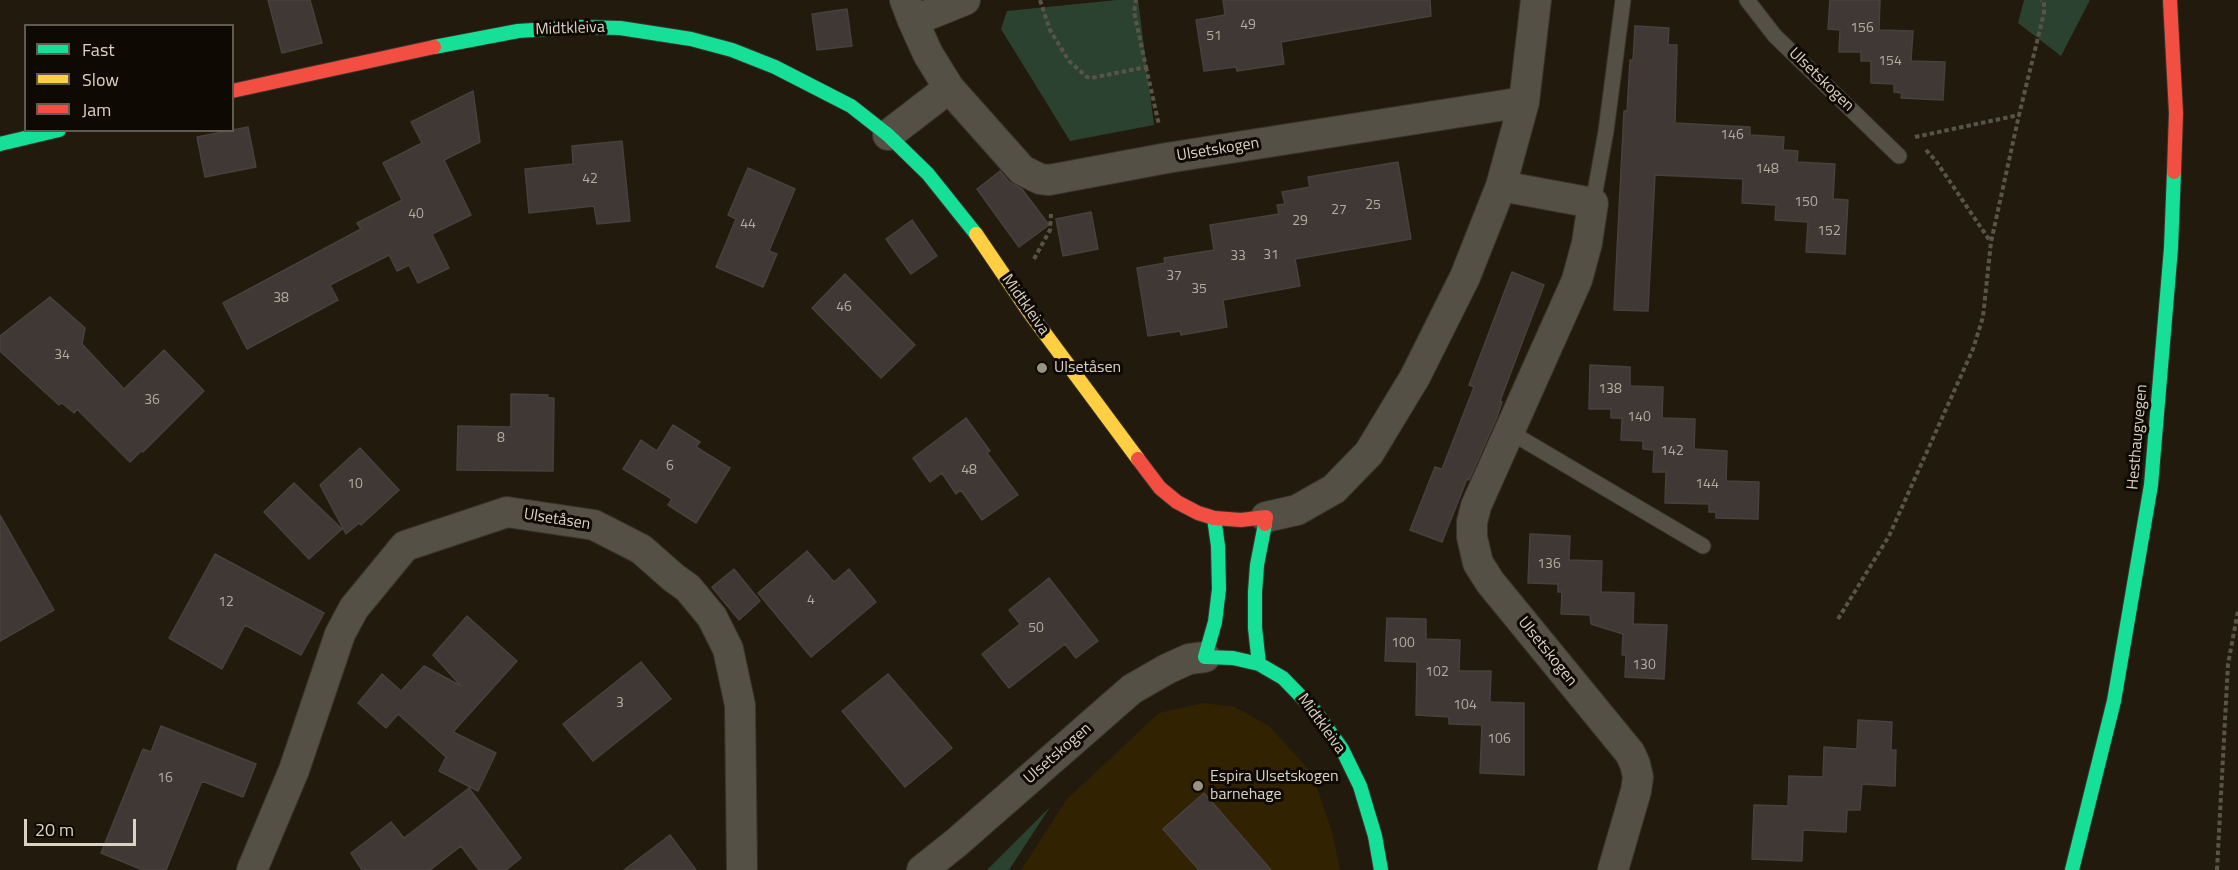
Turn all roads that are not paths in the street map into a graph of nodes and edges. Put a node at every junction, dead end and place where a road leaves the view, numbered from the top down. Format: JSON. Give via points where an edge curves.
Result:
{"nodes":[{"id":1,"x":965,"y":0,"type":"edge"},
{"id":2,"x":1536,"y":0,"type":"edge"},
{"id":3,"x":1623,"y":0,"type":"edge"},
{"id":4,"x":1747,"y":0,"type":"edge"},
{"id":5,"x":2170,"y":0,"type":"edge"},
{"id":6,"x":909,"y":10,"type":"edge"},
{"id":7,"x":949,"y":88,"type":"junction"},
{"id":8,"x":234,"y":91,"type":"edge"},
{"id":9,"x":1524,"y":102,"type":"junction"},
{"id":10,"x":51,"y":132,"type":"edge"},
{"id":11,"x":888,"y":135,"type":"junction"},
{"id":12,"x":0,"y":144,"type":"edge"},
{"id":13,"x":1894,"y":151,"type":"road end"},
{"id":14,"x":1501,"y":186,"type":"junction"},
{"id":15,"x":1593,"y":203,"type":"junction"},
{"id":16,"x":1510,"y":432,"type":"junction"},
{"id":17,"x":1266,"y":517,"type":"junction"},
{"id":18,"x":1214,"y":518,"type":"junction"},
{"id":19,"x":1703,"y":546,"type":"dead end"},
{"id":20,"x":1205,"y":657,"type":"junction"},
{"id":21,"x":1259,"y":664,"type":"junction"},
{"id":22,"x":252,"y":870,"type":"edge"},
{"id":23,"x":741,"y":870,"type":"edge"},
{"id":24,"x":922,"y":870,"type":"edge"},
{"id":25,"x":1381,"y":870,"type":"edge"},
{"id":26,"x":1613,"y":870,"type":"edge"},
{"id":27,"x":2072,"y":870,"type":"edge"}],
"edges":[{"from":1,"to":6,"type":"street"},
{"from":2,"to":9,"type":"street"},
{"from":3,"to":15,"type":"lane","name":"Ulsetskogen"},
{"from":4,"to":13,"type":"lane","name":"Ulsetskogen","via":[[1775,36]]},
{"from":5,"to":27,"type":"street","name":"Hesthaugvegen","via":[[2176,113],[2171,248],[2151,485],[2114,701]]},
{"from":6,"to":7,"type":"street","via":[[928,54]]},
{"from":7,"to":9,"type":"street","name":"Ulsetskogen","via":[[1010,160],[1022,170],[1049,180]]},
{"from":7,"to":11,"type":"street"},
{"from":8,"to":11,"type":"street","name":"Midtkleiva","via":[[518,31],[620,28],[691,39],[775,67],[851,106]]},
{"from":9,"to":14,"type":"street"},
{"from":10,"to":12,"type":"street"},
{"from":11,"to":18,"type":"street","name":"Midtkleiva","via":[[928,174],[966,220],[1160,488],[1178,502]]},
{"from":14,"to":15,"type":"street"},
{"from":14,"to":17,"type":"street","via":[[1460,287],[1415,377],[1369,453],[1334,489],[1318,499],[1297,510]]},
{"from":15,"to":16,"type":"street","name":"Ulsetskogen","via":[[1577,279]]},
{"from":16,"to":19,"type":"lane"},
{"from":16,"to":26,"type":"street","name":"Ulsetskogen","via":[[1476,506],[1472,522],[1474,550],[1478,563],[1503,600],[1630,753],[1638,777],[1636,791]]},
{"from":17,"to":18,"type":"street","name":"Midtkleiva"},
{"from":17,"to":21,"type":"street","via":[[1255,592]]},
{"from":18,"to":20,"type":"street","via":[[1219,590]]},
{"from":20,"to":21,"type":"street","name":"Midtkleiva","via":[[1233,657]]},
{"from":20,"to":24,"type":"street","name":"Ulsetskogen","via":[[1189,659],[1132,689]]},
{"from":21,"to":25,"type":"street","name":"Midtkleiva","via":[[1301,694],[1342,749],[1360,786]]},
{"from":22,"to":23,"type":"street","name":"Ulsetåsen","via":[[294,770],[340,634],[354,608],[405,546],[507,512],[594,525],[613,534],[640,549],[688,588],[712,617],[728,649],[740,705]]}]}
